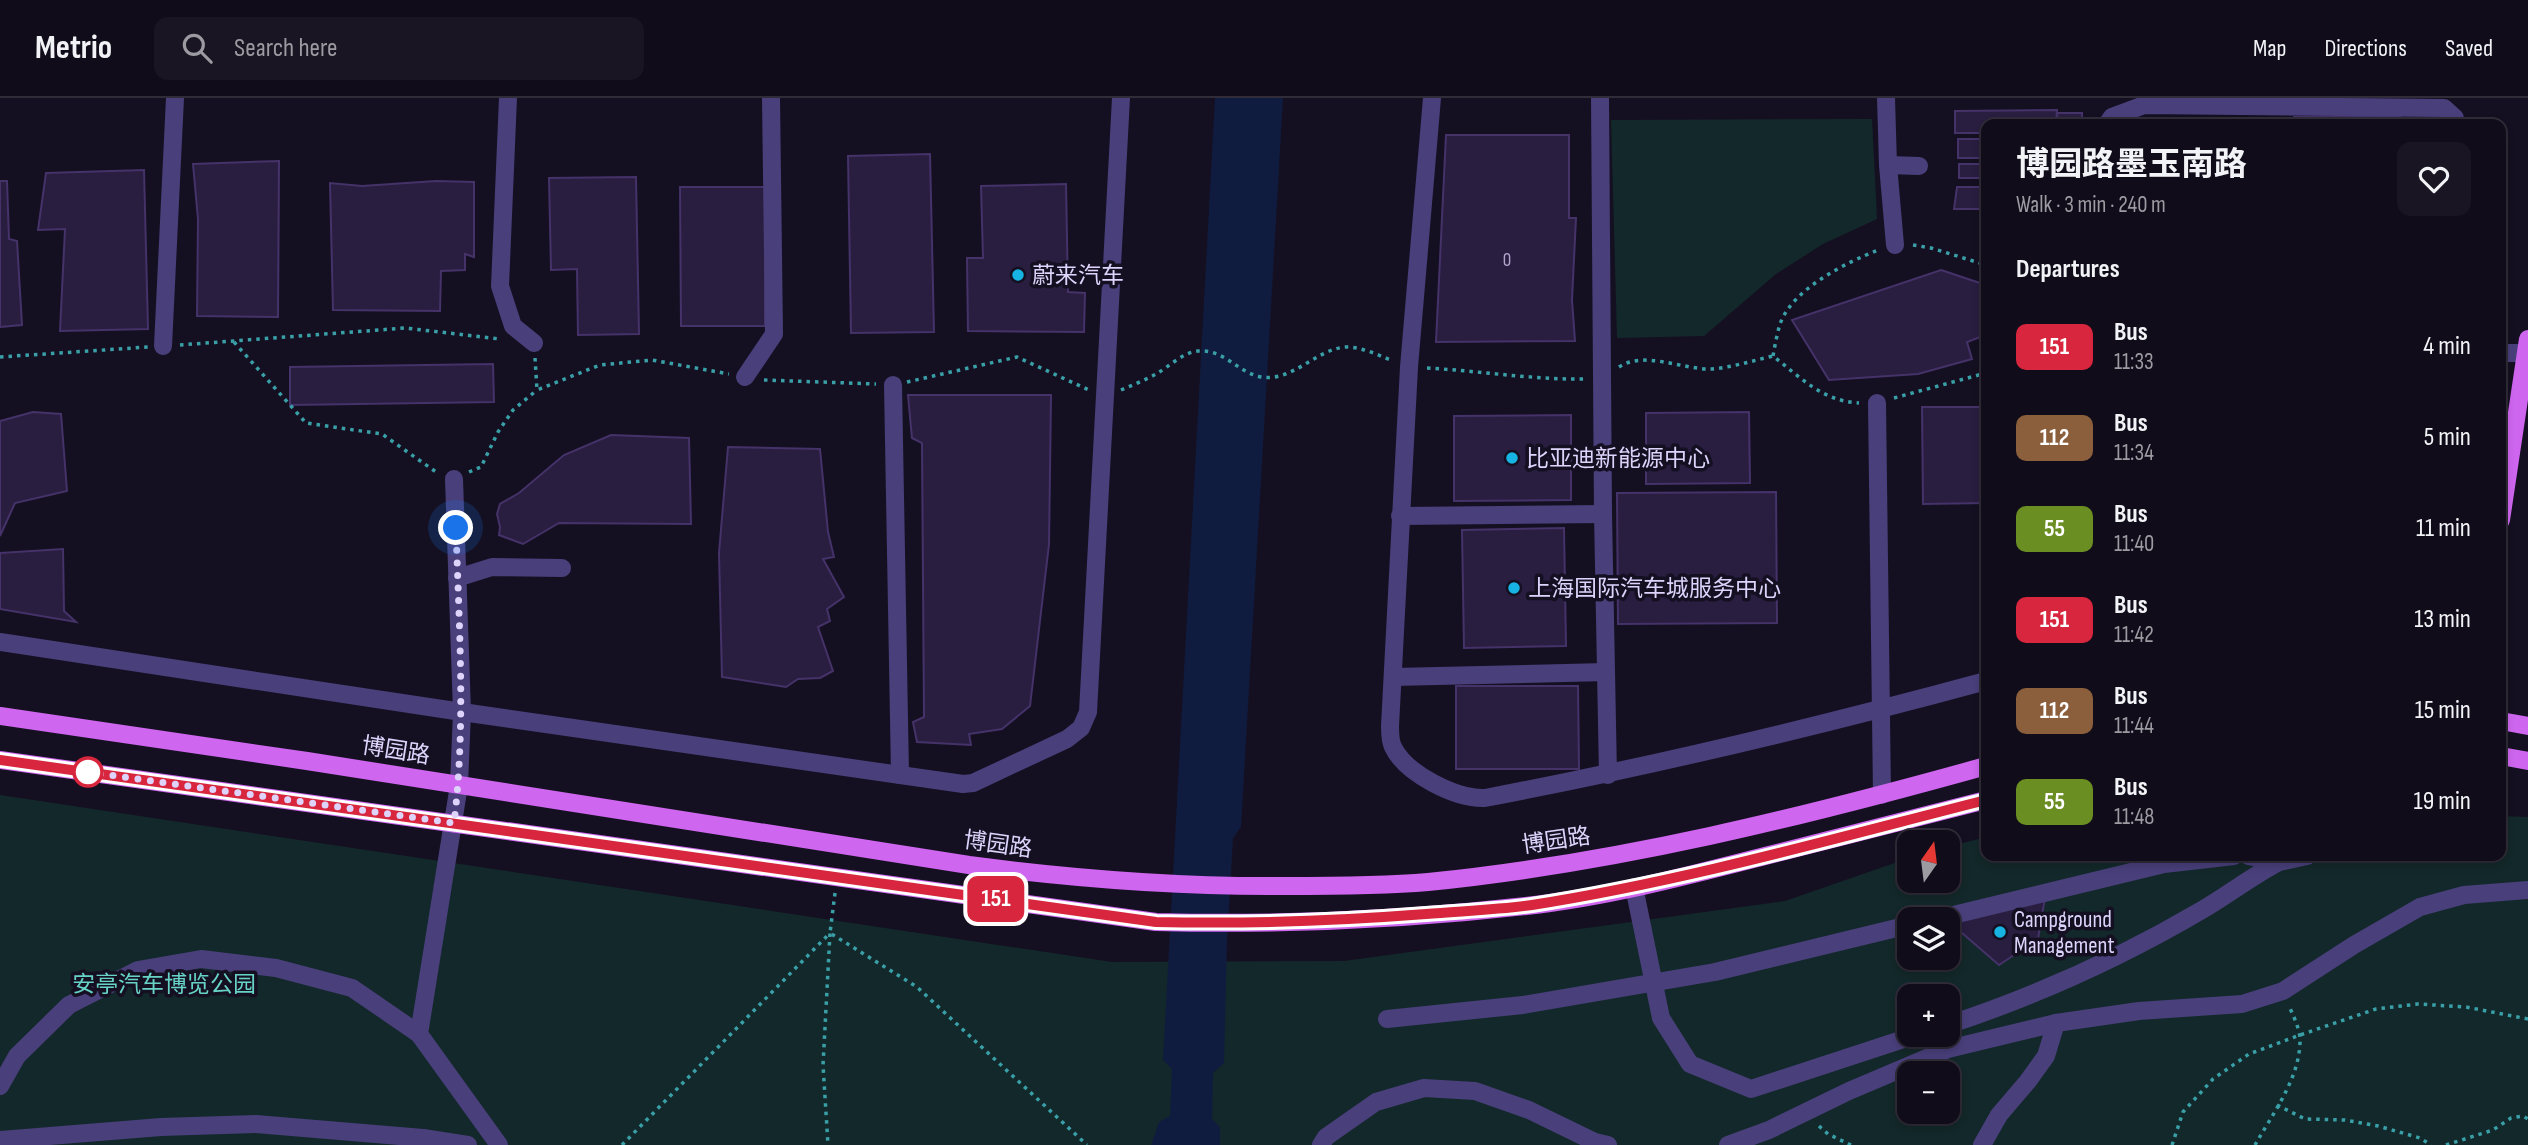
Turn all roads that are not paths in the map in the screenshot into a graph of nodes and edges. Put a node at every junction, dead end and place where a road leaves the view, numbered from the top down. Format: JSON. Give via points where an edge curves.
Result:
{"nodes":[{"id":1,"x":175,"y":98,"type":"edge"},
{"id":2,"x":508,"y":98,"type":"edge"},
{"id":3,"x":771,"y":98,"type":"edge"},
{"id":4,"x":1121,"y":98,"type":"edge"},
{"id":5,"x":1432,"y":98,"type":"edge"},
{"id":6,"x":1600,"y":98,"type":"edge"},
{"id":7,"x":1886,"y":98,"type":"edge"},
{"id":8,"x":2251,"y":110,"type":"edge"},
{"id":9,"x":2111,"y":119,"type":"edge"},
{"id":10,"x":2455,"y":119,"type":"edge"},
{"id":11,"x":1888,"y":165,"type":"junction"},
{"id":12,"x":1919,"y":166,"type":"dead end"},
{"id":13,"x":1895,"y":245,"type":"road end"},
{"id":14,"x":534,"y":343,"type":"road end"},
{"id":15,"x":163,"y":346,"type":"road end"},
{"id":16,"x":2527,"y":348,"type":"edge"},
{"id":17,"x":2506,"y":352,"type":"edge"},
{"id":18,"x":745,"y":377,"type":"road end"},
{"id":19,"x":893,"y":385,"type":"road end"},
{"id":20,"x":1878,"y":403,"type":"road end"},
{"id":21,"x":454,"y":479,"type":"road end"},
{"id":22,"x":2506,"y":487,"type":"edge"},
{"id":23,"x":1603,"y":514,"type":"junction"},
{"id":24,"x":1400,"y":516,"type":"junction"},
{"id":25,"x":562,"y":568,"type":"dead end"},
{"id":26,"x":457,"y":578,"type":"junction"},
{"id":27,"x":0,"y":642,"type":"edge"},
{"id":28,"x":1606,"y":672,"type":"junction"},
{"id":29,"x":1393,"y":677,"type":"junction"},
{"id":30,"x":1981,"y":682,"type":"edge"},
{"id":31,"x":1880,"y":710,"type":"junction"},
{"id":32,"x":462,"y":712,"type":"junction"},
{"id":33,"x":0,"y":716,"type":"edge"},
{"id":34,"x":2506,"y":722,"type":"edge"},
{"id":35,"x":2528,"y":726,"type":"edge"},
{"id":36,"x":2506,"y":757,"type":"edge"},
{"id":37,"x":0,"y":760,"type":"edge"},
{"id":38,"x":2528,"y":761,"type":"edge"},
{"id":39,"x":1981,"y":767,"type":"edge"},
{"id":40,"x":900,"y":775,"type":"junction"},
{"id":41,"x":1608,"y":775,"type":"junction"},
{"id":42,"x":459,"y":785,"type":"junction"},
{"id":43,"x":1882,"y":795,"type":"junction"},
{"id":44,"x":1981,"y":801,"type":"edge"},
{"id":45,"x":454,"y":823,"type":"junction"},
{"id":46,"x":2190,"y":861,"type":"edge"},
{"id":47,"x":2274,"y":861,"type":"edge"},
{"id":48,"x":2284,"y":861,"type":"edge"},
{"id":49,"x":2279,"y":862,"type":"junction"},
{"id":50,"x":1634,"y":887,"type":"junction"},
{"id":51,"x":2528,"y":890,"type":"edge"},
{"id":52,"x":1960,"y":913,"type":"edge"},
{"id":53,"x":1897,"y":928,"type":"edge"},
{"id":54,"x":1653,"y":983,"type":"junction"},
{"id":55,"x":1387,"y":1019,"type":"dead end"},
{"id":56,"x":1960,"y":1021,"type":"edge"},
{"id":57,"x":2056,"y":1023,"type":"junction"},
{"id":58,"x":419,"y":1034,"type":"junction"},
{"id":59,"x":1897,"y":1041,"type":"edge"},
{"id":60,"x":0,"y":1086,"type":"edge"},
{"id":61,"x":0,"y":1140,"type":"edge"},
{"id":62,"x":468,"y":1145,"type":"edge"},
{"id":63,"x":499,"y":1145,"type":"edge"},
{"id":64,"x":1321,"y":1145,"type":"edge"},
{"id":65,"x":1608,"y":1145,"type":"edge"},
{"id":66,"x":1728,"y":1145,"type":"edge"},
{"id":67,"x":1982,"y":1145,"type":"edge"}],
"edges":[{"from":1,"to":15,"type":"street"},
{"from":2,"to":14,"type":"street","via":[[500,286],[513,326]]},
{"from":3,"to":18,"type":"street","via":[[774,334]]},
{"from":4,"to":40,"type":"street","via":[[1088,712],[1081,728],[1067,739],[973,783]]},
{"from":5,"to":24,"type":"street"},
{"from":6,"to":23,"type":"street"},
{"from":7,"to":11,"type":"street"},
{"from":8,"to":9,"type":"street","via":[[2144,105]]},
{"from":8,"to":10,"type":"street","via":[[2444,108]]},
{"from":11,"to":12,"type":"street"},
{"from":11,"to":13,"type":"street"},
{"from":16,"to":17,"type":"street"},
{"from":16,"to":22,"type":"main road"},
{"from":19,"to":40,"type":"street"},
{"from":20,"to":31,"type":"street"},
{"from":21,"to":26,"type":"street"},
{"from":23,"to":24,"type":"street"},
{"from":23,"to":28,"type":"street"},
{"from":24,"to":29,"type":"street"},
{"from":25,"to":26,"type":"street","via":[[492,567]]},
{"from":26,"to":32,"type":"street"},
{"from":27,"to":32,"type":"street"},
{"from":28,"to":29,"type":"street"},
{"from":28,"to":41,"type":"street"},
{"from":29,"to":41,"type":"street","via":[[1391,745],[1417,774],[1458,795],[1485,798]]},
{"from":30,"to":31,"type":"street"},
{"from":31,"to":41,"type":"street"},
{"from":31,"to":43,"type":"street"},
{"from":32,"to":40,"type":"street"},
{"from":32,"to":42,"type":"street"},
{"from":33,"to":42,"type":"main road","name":"博园路"},
{"from":34,"to":35,"type":"main road"},
{"from":36,"to":38,"type":"main road"},
{"from":37,"to":45,"type":"main road"},
{"from":39,"to":43,"type":"main road","name":"博园路"},
{"from":42,"to":43,"type":"main road","name":"博园路","via":[[1066,878],[1231,887],[1427,882],[1587,861]]},
{"from":42,"to":45,"type":"street"},
{"from":44,"to":50,"type":"main road"},
{"from":45,"to":50,"type":"main road","via":[[1156,922],[1361,919],[1528,906]]},
{"from":45,"to":58,"type":"street"},
{"from":46,"to":52,"type":"street"},
{"from":47,"to":49,"type":"street"},
{"from":48,"to":49,"type":"street"},
{"from":49,"to":56,"type":"street","via":[[2100,965]]},
{"from":50,"to":54,"type":"street"},
{"from":51,"to":57,"type":"street","via":[[2464,895],[2420,907],[2283,991],[2242,1004],[2139,1011]]},
{"from":53,"to":54,"type":"street"},
{"from":54,"to":55,"type":"street","via":[[1522,1005]]},
{"from":54,"to":59,"type":"street","via":[[1661,1018],[1690,1064],[1751,1089]]},
{"from":57,"to":66,"type":"street","via":[[1948,1049]]},
{"from":57,"to":67,"type":"street","via":[[2046,1056],[1999,1115]]},
{"from":58,"to":60,"type":"street","via":[[352,988],[276,968],[201,959],[138,970],[69,1005],[17,1056]]},
{"from":58,"to":63,"type":"street"},
{"from":61,"to":62,"type":"street","via":[[256,1124]]},
{"from":64,"to":65,"type":"street","via":[[1376,1102],[1424,1088],[1475,1091]]}]}
